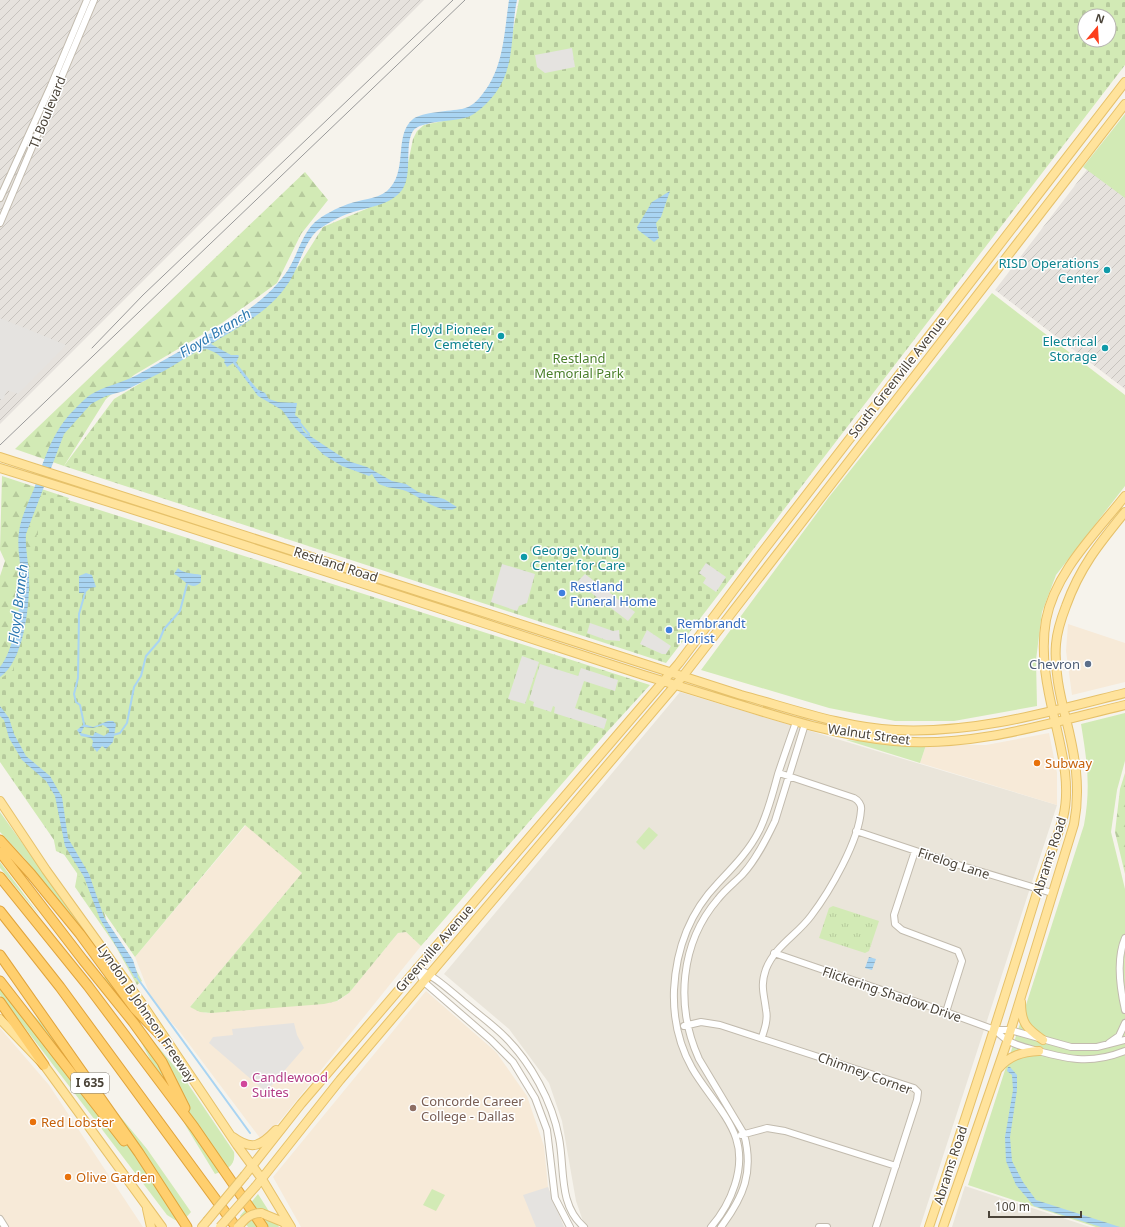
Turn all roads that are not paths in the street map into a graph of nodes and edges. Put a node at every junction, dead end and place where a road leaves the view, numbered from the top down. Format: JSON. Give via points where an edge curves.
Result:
{"nodes":[{"id":1,"x":87,"y":0,"type":"edge"},
{"id":2,"x":94,"y":0,"type":"edge"},
{"id":3,"x":1125,"y":82,"type":"edge"},
{"id":4,"x":1125,"y":104,"type":"edge"},
{"id":5,"x":1066,"y":159,"type":"junction"},
{"id":6,"x":1076,"y":168,"type":"junction"},
{"id":7,"x":0,"y":198,"type":"edge"},
{"id":8,"x":2,"y":211,"type":"edge"},
{"id":9,"x":0,"y":223,"type":"edge"},
{"id":10,"x":984,"y":265,"type":"junction"},
{"id":11,"x":995,"y":274,"type":"junction"},
{"id":12,"x":0,"y":457,"type":"edge"},
{"id":13,"x":10,"y":460,"type":"junction"},
{"id":14,"x":3,"y":469,"type":"edge"},
{"id":15,"x":1125,"y":496,"type":"edge"},
{"id":16,"x":1125,"y":512,"type":"edge"},
{"id":17,"x":1087,"y":544,"type":"junction"},
{"id":18,"x":1094,"y":551,"type":"junction"},
{"id":19,"x":734,"y":589,"type":"junction"},
{"id":20,"x":744,"y":597,"type":"junction"},
{"id":21,"x":704,"y":631,"type":"junction"},
{"id":22,"x":714,"y":638,"type":"junction"},
{"id":23,"x":671,"y":672,"type":"junction"},
{"id":24,"x":683,"y":676,"type":"junction"},
{"id":25,"x":663,"y":681,"type":"junction"},
{"id":26,"x":676,"y":685,"type":"junction"},
{"id":27,"x":1125,"y":693,"type":"edge"},
{"id":28,"x":1125,"y":705,"type":"edge"},
{"id":29,"x":1064,"y":708,"type":"junction"},
{"id":30,"x":1052,"y":711,"type":"junction"},
{"id":31,"x":1066,"y":719,"type":"junction"},
{"id":32,"x":796,"y":722,"type":"junction"},
{"id":33,"x":1055,"y":722,"type":"junction"},
{"id":34,"x":805,"y":724,"type":"junction"},
{"id":35,"x":944,"y":730,"type":"junction"},
{"id":36,"x":946,"y":741,"type":"junction"},
{"id":37,"x":779,"y":773,"type":"junction"},
{"id":38,"x":788,"y":776,"type":"junction"},
{"id":39,"x":0,"y":801,"type":"edge"},
{"id":40,"x":856,"y":831,"type":"junction"},
{"id":41,"x":528,"y":839,"type":"junction"},
{"id":42,"x":0,"y":840,"type":"edge"},
{"id":43,"x":538,"y":848,"type":"junction"},
{"id":44,"x":915,"y":851,"type":"junction"},
{"id":45,"x":0,"y":852,"type":"edge"},
{"id":46,"x":0,"y":877,"type":"edge"},
{"id":47,"x":1038,"y":889,"type":"junction"},
{"id":48,"x":1052,"y":893,"type":"junction"},
{"id":49,"x":0,"y":911,"type":"edge"},
{"id":50,"x":1125,"y":938,"type":"edge"},
{"id":51,"x":774,"y":953,"type":"junction"},
{"id":52,"x":0,"y":955,"type":"edge"},
{"id":53,"x":416,"y":968,"type":"junction"},
{"id":54,"x":430,"y":974,"type":"junction"},
{"id":55,"x":0,"y":981,"type":"edge"},
{"id":56,"x":424,"y":982,"type":"junction"},
{"id":57,"x":1022,"y":994,"type":"junction"},
{"id":58,"x":0,"y":1002,"type":"edge"},
{"id":59,"x":1125,"y":1006,"type":"edge"},
{"id":60,"x":946,"y":1012,"type":"junction"},
{"id":61,"x":1125,"y":1017,"type":"edge"},
{"id":62,"x":0,"y":1019,"type":"edge"},
{"id":63,"x":1125,"y":1023,"type":"edge"},
{"id":64,"x":686,"y":1025,"type":"junction"},
{"id":65,"x":677,"y":1028,"type":"junction"},
{"id":66,"x":995,"y":1030,"type":"junction"},
{"id":67,"x":1010,"y":1030,"type":"junction"},
{"id":68,"x":762,"y":1037,"type":"junction"},
{"id":69,"x":1043,"y":1040,"type":"junction"},
{"id":70,"x":1125,"y":1040,"type":"edge"},
{"id":71,"x":166,"y":1042,"type":"junction"},
{"id":72,"x":1006,"y":1042,"type":"junction"},
{"id":73,"x":1107,"y":1045,"type":"junction"},
{"id":74,"x":346,"y":1051,"type":"junction"},
{"id":75,"x":1039,"y":1051,"type":"junction"},
{"id":76,"x":1125,"y":1051,"type":"edge"},
{"id":77,"x":521,"y":1056,"type":"junction"},
{"id":78,"x":1125,"y":1056,"type":"edge"},
{"id":79,"x":1105,"y":1058,"type":"junction"},
{"id":80,"x":357,"y":1061,"type":"junction"},
{"id":81,"x":512,"y":1062,"type":"junction"},
{"id":82,"x":44,"y":1066,"type":"junction"},
{"id":83,"x":992,"y":1083,"type":"junction"},
{"id":84,"x":287,"y":1123,"type":"junction"},
{"id":85,"x":194,"y":1127,"type":"junction"},
{"id":86,"x":229,"y":1134,"type":"junction"},
{"id":87,"x":744,"y":1134,"type":"junction"},
{"id":88,"x":736,"y":1137,"type":"junction"},
{"id":89,"x":896,"y":1166,"type":"junction"},
{"id":90,"x":252,"y":1167,"type":"junction"},
{"id":91,"x":262,"y":1179,"type":"junction"},
{"id":92,"x":146,"y":1204,"type":"junction"},
{"id":93,"x":177,"y":1212,"type":"junction"},
{"id":94,"x":0,"y":1218,"type":"edge"},
{"id":95,"x":4,"y":1227,"type":"edge"},
{"id":96,"x":152,"y":1227,"type":"edge"},
{"id":97,"x":162,"y":1227,"type":"edge"},
{"id":98,"x":187,"y":1227,"type":"edge"},
{"id":99,"x":202,"y":1227,"type":"edge"},
{"id":100,"x":220,"y":1227,"type":"edge"},
{"id":101,"x":237,"y":1227,"type":"edge"},
{"id":102,"x":263,"y":1227,"type":"edge"},
{"id":103,"x":288,"y":1227,"type":"edge"},
{"id":104,"x":291,"y":1227,"type":"edge"},
{"id":105,"x":570,"y":1227,"type":"edge"},
{"id":106,"x":584,"y":1227,"type":"edge"},
{"id":107,"x":711,"y":1227,"type":"edge"},
{"id":108,"x":721,"y":1227,"type":"edge"},
{"id":109,"x":819,"y":1227,"type":"edge"},
{"id":110,"x":827,"y":1227,"type":"edge"},
{"id":111,"x":876,"y":1227,"type":"edge"},
{"id":112,"x":929,"y":1227,"type":"edge"},
{"id":113,"x":943,"y":1227,"type":"edge"}],
"edges":[{"from":1,"to":7,"type":"street","name":"TI Boulevard"},
{"from":2,"to":8,"type":"street","name":"TI Boulevard"},
{"from":3,"to":5,"type":"main road","name":"South Greenville Avenue"},
{"from":4,"to":6,"type":"main road","name":"South Greenville Avenue"},
{"from":5,"to":6,"type":"main road"},
{"from":5,"to":10,"type":"main road","name":"South Greenville Avenue"},
{"from":6,"to":11,"type":"main road","name":"South Greenville Avenue"},
{"from":8,"to":9,"type":"street","name":"TI Boulevard"},
{"from":10,"to":11,"type":"main road"},
{"from":10,"to":19,"type":"main road","name":"South Greenville Avenue"},
{"from":11,"to":20,"type":"main road","name":"South Greenville Avenue"},
{"from":12,"to":13,"type":"main road","name":"Restland Road"},
{"from":13,"to":14,"type":"main road"},
{"from":13,"to":23,"type":"main road","name":"Restland Road"},
{"from":14,"to":25,"type":"main road","name":"Restland Road"},
{"from":15,"to":17,"type":"main road","name":"Abrams Road"},
{"from":16,"to":18,"type":"main road","name":"Abrams Road"},
{"from":17,"to":18,"type":"main road"},
{"from":17,"to":30,"type":"main road","name":"Abrams Road","via":[[1062,580],[1047,619],[1044,659]]},
{"from":18,"to":29,"type":"main road","name":"Abrams Road","via":[[1073,584],[1058,630],[1056,660]]},
{"from":19,"to":20,"type":"main road"},
{"from":19,"to":21,"type":"main road","name":"South Greenville Avenue"},
{"from":20,"to":22,"type":"main road","name":"South Greenville Avenue"},
{"from":21,"to":22,"type":"main road"},
{"from":21,"to":23,"type":"main road","name":"South Greenville Avenue"},
{"from":22,"to":24,"type":"main road","name":"South Greenville Avenue"},
{"from":23,"to":24,"type":"main road","name":"Walnut Street"},
{"from":23,"to":25,"type":"main road","name":"Greenville Avenue"},
{"from":24,"to":26,"type":"main road","name":"Greenville Avenue"},
{"from":24,"to":35,"type":"main road","name":"Walnut Street","via":[[740,695],[838,721],[893,730]]},
{"from":25,"to":26,"type":"main road","name":"Walnut Street"},
{"from":25,"to":41,"type":"main road","name":"Greenville Avenue"},
{"from":26,"to":32,"type":"main road","name":"Walnut Street"},
{"from":26,"to":43,"type":"main road","name":"Greenville Avenue"},
{"from":27,"to":29,"type":"main road","name":"Walnut Street"},
{"from":28,"to":31,"type":"main road","name":"Walnut Street"},
{"from":29,"to":30,"type":"main road","name":"Walnut Street"},
{"from":29,"to":31,"type":"main road","name":"Abrams Road"},
{"from":30,"to":33,"type":"main road","name":"Abrams Road"},
{"from":30,"to":35,"type":"main road","name":"Walnut Street","via":[[987,726]]},
{"from":31,"to":33,"type":"main road","name":"Walnut Street"},
{"from":31,"to":48,"type":"main road","name":"Abrams Road","via":[[1074,754],[1078,806]]},
{"from":32,"to":34,"type":"main road","name":"Walnut Street"},
{"from":32,"to":37,"type":"street"},
{"from":33,"to":36,"type":"main road","name":"Walnut Street","via":[[984,737]]},
{"from":33,"to":47,"type":"main road","name":"Abrams Road","via":[[1066,772],[1065,804],[1063,818]]},
{"from":34,"to":36,"type":"main road","name":"Walnut Street","via":[[894,741]]},
{"from":34,"to":38,"type":"street"},
{"from":35,"to":36,"type":"main road"},
{"from":37,"to":38,"type":"street"},
{"from":37,"to":65,"type":"street","via":[[760,830],[737,862],[708,895],[686,931],[675,983],[674,1015]]},
{"from":38,"to":40,"type":"street","via":[[857,799],[862,809]]},
{"from":38,"to":64,"type":"street","via":[[775,821],[762,847],[742,876],[715,902],[693,937],[684,985]]},
{"from":39,"to":71,"type":"main road","name":"Lyndon B Johnson Freeway"},
{"from":40,"to":44,"type":"street","name":"Firelog Lane"},
{"from":40,"to":51,"type":"street","via":[[847,856],[827,894],[810,918]]},
{"from":41,"to":43,"type":"main road"},
{"from":41,"to":53,"type":"main road","name":"Greenville Avenue"},
{"from":42,"to":71,"type":"highway","via":[[80,934],[135,1009]]},
{"from":43,"to":54,"type":"main road","name":"Greenville Avenue"},
{"from":44,"to":47,"type":"street","name":"Firelog Lane"},
{"from":44,"to":60,"type":"street","via":[[894,915],[895,924],[902,930],[958,951],[961,955],[962,961]]},
{"from":45,"to":85,"type":"highway","via":[[162,1062]]},
{"from":46,"to":85,"type":"highway","name":"Lyndon B Johnson Freeway","via":[[88,986]]},
{"from":47,"to":48,"type":"street","name":"Firelog Lane"},
{"from":47,"to":66,"type":"main road","name":"Abrams Road"},
{"from":48,"to":57,"type":"main road","name":"Abrams Road"},
{"from":49,"to":101,"type":"highway","via":[[60,987]]},
{"from":50,"to":59,"type":"street","via":[[1120,962]]},
{"from":51,"to":60,"type":"street","name":"Flickering Shadow Drive"},
{"from":51,"to":68,"type":"street","via":[[766,968],[762,984],[767,1011]]},
{"from":52,"to":93,"type":"highway","number":"I 635","via":[[139,1153]]},
{"from":53,"to":54,"type":"street"},
{"from":53,"to":56,"type":"street"},
{"from":53,"to":74,"type":"main road","name":"Greenville Avenue"},
{"from":54,"to":56,"type":"main road","name":"Greenville Avenue"},
{"from":54,"to":77,"type":"street","via":[[504,1037]]},
{"from":55,"to":93,"type":"highway"},
{"from":56,"to":80,"type":"main road","name":"Greenville Avenue"},
{"from":56,"to":81,"type":"street","via":[[491,1040]]},
{"from":57,"to":67,"type":"main road","name":"Abrams Road"},
{"from":57,"to":69,"type":"main road","via":[[1021,1009],[1024,1023],[1027,1029]]},
{"from":58,"to":82,"type":"highway"},
{"from":59,"to":61,"type":"street"},
{"from":60,"to":66,"type":"street","name":"Flickering Shadow Drive"},
{"from":62,"to":82,"type":"main road"},
{"from":63,"to":73,"type":"street","via":[[1119,1036]]},
{"from":64,"to":65,"type":"street","name":"Chimney Corner"},
{"from":64,"to":68,"type":"street","name":"Chimney Corner","via":[[710,1023]]},
{"from":64,"to":87,"type":"street","via":[[699,1059]]},
{"from":65,"to":88,"type":"street","via":[[692,1068]]},
{"from":66,"to":67,"type":"street","name":"Flickering Shadow Drive"},
{"from":66,"to":72,"type":"street"},
{"from":66,"to":112,"type":"main road","name":"Abrams Road"},
{"from":67,"to":69,"type":"street","name":"Flickering Shadow Drive"},
{"from":67,"to":72,"type":"main road","name":"Abrams Road"},
{"from":68,"to":89,"type":"street","name":"Chimney Corner","via":[[914,1088],[918,1092],[917,1100]]},
{"from":69,"to":73,"type":"street","name":"Flickering Shadow Drive","via":[[1076,1047]]},
{"from":70,"to":73,"type":"street","name":"Flickering Shadow Drive"},
{"from":71,"to":86,"type":"main road","name":"Lyndon B Johnson Freeway"},
{"from":72,"to":75,"type":"street"},
{"from":72,"to":83,"type":"main road","name":"Abrams Road"},
{"from":74,"to":80,"type":"main road"},
{"from":74,"to":84,"type":"main road","name":"Greenville Avenue"},
{"from":75,"to":79,"type":"street","via":[[1074,1060]]},
{"from":75,"to":83,"type":"main road","via":[[1011,1057],[999,1069]]},
{"from":76,"to":79,"type":"street"},
{"from":77,"to":81,"type":"street"},
{"from":77,"to":106,"type":"street","via":[[547,1100],[559,1138],[568,1203]]},
{"from":78,"to":79,"type":"street"},
{"from":80,"to":91,"type":"main road","name":"Greenville Avenue"},
{"from":81,"to":105,"type":"street","via":[[535,1098],[547,1130],[554,1198]]},
{"from":82,"to":92,"type":"main road"},
{"from":83,"to":113,"type":"main road","name":"Abrams Road"},
{"from":84,"to":86,"type":"main road","via":[[264,1141],[252,1146],[240,1142]]},
{"from":84,"to":90,"type":"main road","name":"Greenville Avenue"},
{"from":85,"to":102,"type":"highway"},
{"from":86,"to":90,"type":"main road","name":"Lyndon B Johnson Freeway"},
{"from":87,"to":88,"type":"street"},
{"from":87,"to":89,"type":"street","via":[[767,1128],[785,1130]]},
{"from":87,"to":108,"type":"street","via":[[748,1161],[746,1180],[736,1207]]},
{"from":88,"to":107,"type":"street","via":[[739,1162],[732,1194],[726,1208]]},
{"from":89,"to":111,"type":"street","name":"Chimney Corner"},
{"from":90,"to":91,"type":"main road","name":"Lyndon B Johnson Freeway"},
{"from":90,"to":99,"type":"main road","name":"Greenville Avenue","bridge":true},
{"from":91,"to":100,"type":"main road","name":"Greenville Avenue","bridge":true},
{"from":91,"to":104,"type":"main road","name":"Lyndon B Johnson Freeway"},
{"from":92,"to":96,"type":"main road"},
{"from":92,"to":97,"type":"main road"},
{"from":93,"to":98,"type":"highway","number":"I 635"},
{"from":94,"to":95,"type":"street"},
{"from":101,"to":103,"type":"main road","bridge":true,"via":[[255,1213],[283,1222]]},
{"from":109,"to":110,"type":"street"}]}
